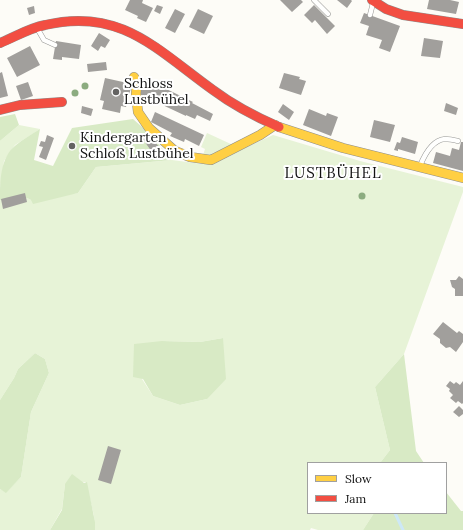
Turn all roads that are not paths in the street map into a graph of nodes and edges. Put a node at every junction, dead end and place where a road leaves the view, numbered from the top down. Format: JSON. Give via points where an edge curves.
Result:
{"nodes":[{"id":1,"x":314,"y":0,"type":"edge"},
{"id":2,"x":373,"y":0,"type":"edge"},
{"id":3,"x":328,"y":14,"type":"dead end"},
{"id":4,"x":370,"y":15,"type":"dead end"},
{"id":5,"x":463,"y":24,"type":"edge"},
{"id":6,"x":37,"y":28,"type":"junction"},
{"id":7,"x":0,"y":44,"type":"edge"},
{"id":8,"x":55,"y":45,"type":"dead end"},
{"id":9,"x":134,"y":77,"type":"dead end"},
{"id":10,"x":62,"y":102,"type":"dead end"},
{"id":11,"x":0,"y":110,"type":"edge"},
{"id":12,"x":275,"y":125,"type":"junction"},
{"id":13,"x":458,"y":141,"type":"dead end"},
{"id":14,"x":419,"y":167,"type":"junction"},
{"id":15,"x":463,"y":178,"type":"edge"}],
"edges":[{"from":1,"to":3,"type":"lane"},
{"from":2,"to":4,"type":"lane"},
{"from":2,"to":5,"type":"main road","via":[[386,9],[403,15]]},
{"from":6,"to":7,"type":"main road"},
{"from":6,"to":8,"type":"lane","via":[[44,40]]},
{"from":6,"to":12,"type":"main road","via":[[81,21],[106,24],[132,32],[235,105]]},
{"from":9,"to":12,"type":"main road","via":[[137,82],[138,112],[149,128],[175,151],[190,157],[211,160],[260,136]]},
{"from":10,"to":11,"type":"main road","via":[[20,105]]},
{"from":12,"to":14,"type":"main road","via":[[312,139]]},
{"from":13,"to":14,"type":"lane","via":[[444,139],[437,142],[425,154]]},
{"from":14,"to":15,"type":"main road"}]}
